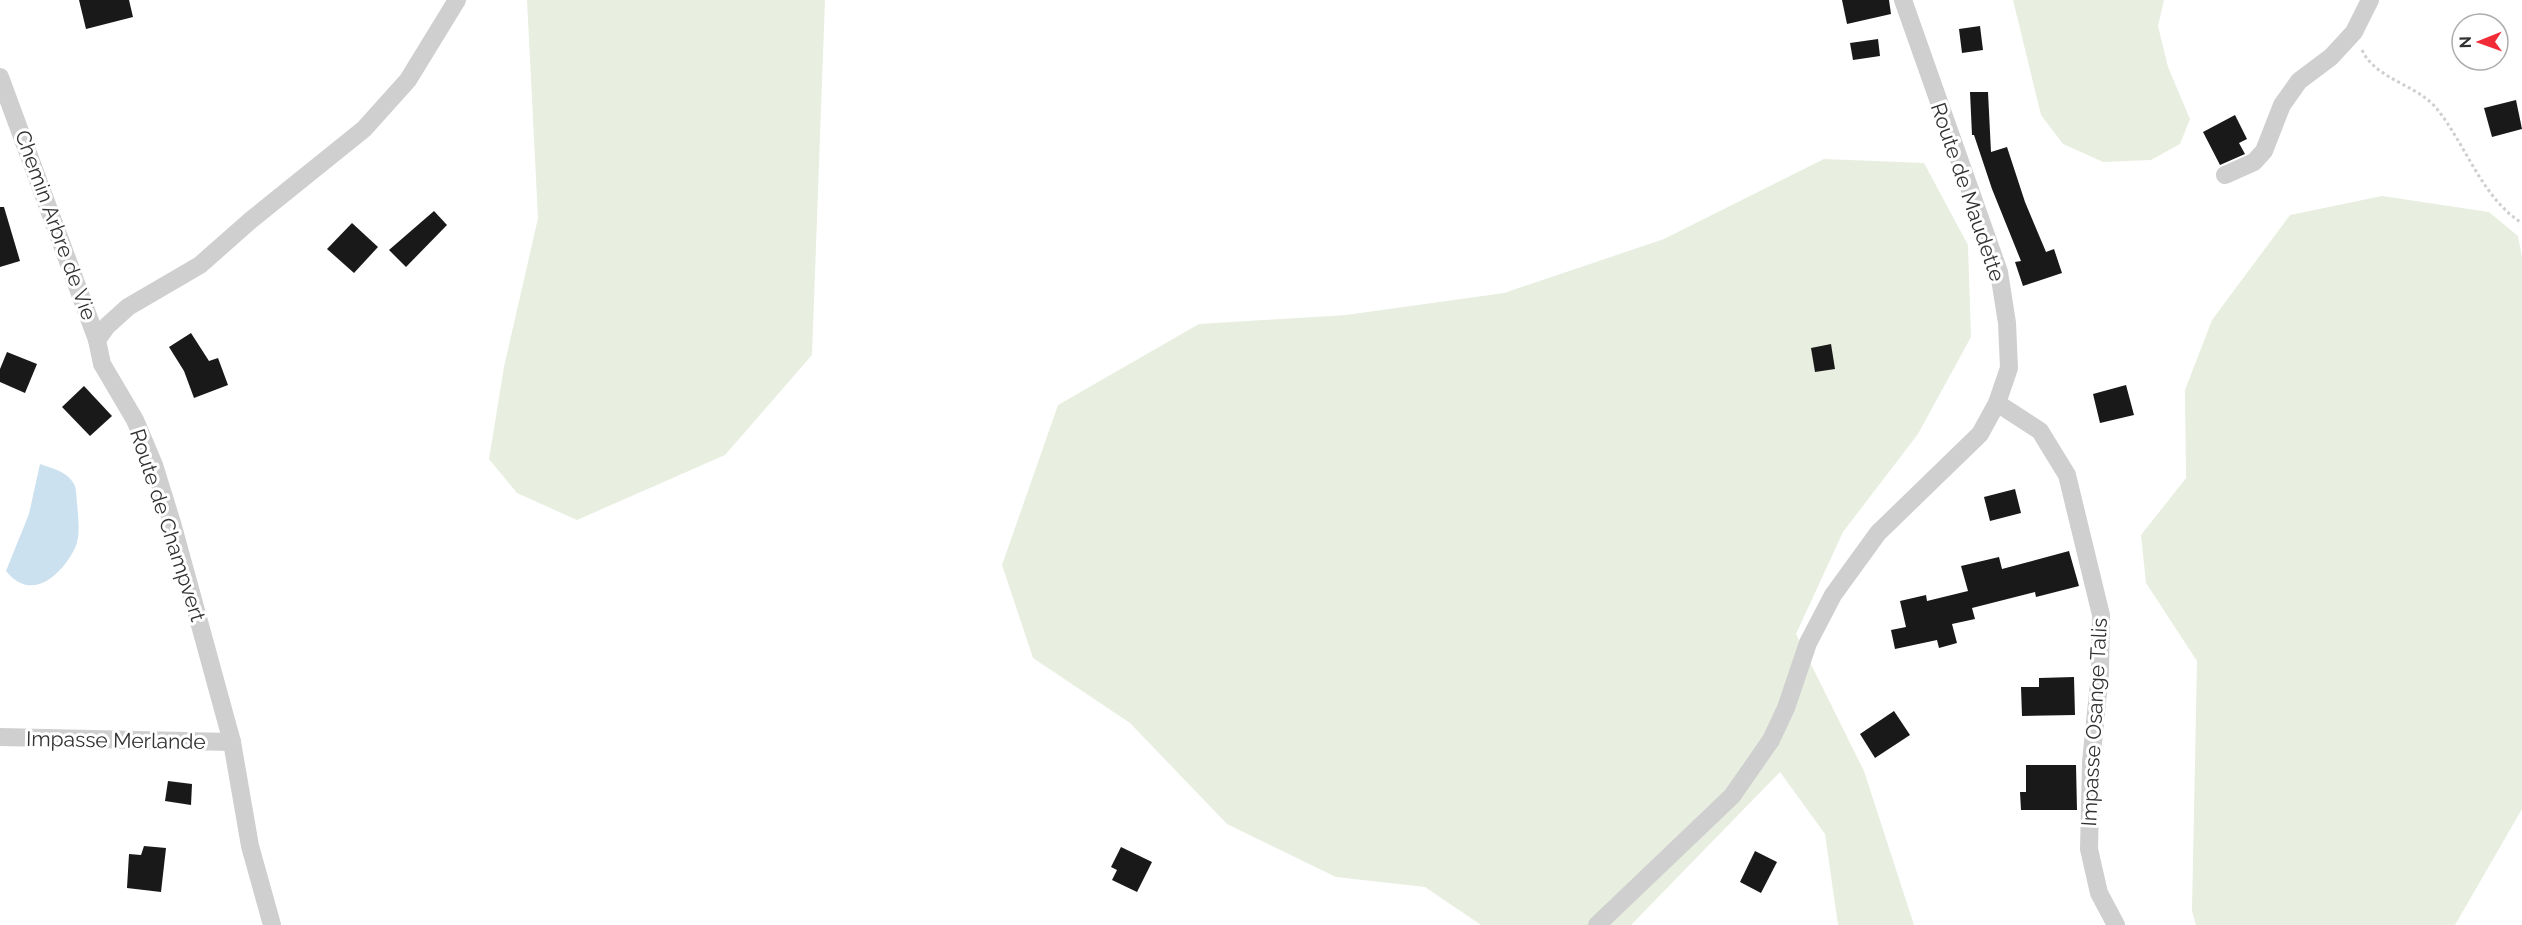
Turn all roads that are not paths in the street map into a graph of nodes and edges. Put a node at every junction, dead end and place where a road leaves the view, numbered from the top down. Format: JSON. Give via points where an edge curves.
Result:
{"nodes":[{"id":1,"x":457,"y":0,"type":"edge"},
{"id":2,"x":1903,"y":0,"type":"edge"},
{"id":3,"x":2370,"y":0,"type":"edge"},
{"id":4,"x":0,"y":77,"type":"edge"},
{"id":5,"x":2225,"y":175,"type":"dead end"},
{"id":6,"x":98,"y":340,"type":"junction"},
{"id":7,"x":1998,"y":403,"type":"junction"},
{"id":8,"x":0,"y":737,"type":"edge"},
{"id":9,"x":232,"y":742,"type":"junction"},
{"id":10,"x":272,"y":925,"type":"edge"},
{"id":11,"x":1597,"y":925,"type":"edge"},
{"id":12,"x":2116,"y":925,"type":"edge"}],
"edges":[{"from":1,"to":6,"type":"street","via":[[408,80],[364,129],[200,265],[128,307]]},
{"from":2,"to":7,"type":"street","name":"Route de Maudette","via":[[1999,272],[2009,368]]},
{"from":3,"to":5,"type":"street","via":[[2354,32],[2331,57],[2299,81],[2282,105],[2264,151],[2254,162]]},
{"from":4,"to":6,"type":"street","name":"Chemin Arbre de Vie"},
{"from":6,"to":9,"type":"street","name":"Route de Champvert","via":[[102,364],[135,420],[153,465]]},
{"from":7,"to":11,"type":"street","name":"Route de Maudette","via":[[1980,434],[1878,533],[1833,595],[1808,643],[1771,740],[1732,796]]},
{"from":7,"to":12,"type":"street","name":"Impasse Osange Talis","via":[[2040,431],[2067,475],[2101,615],[2089,849],[2099,893]]},
{"from":8,"to":9,"type":"street","name":"Impasse Merlande"},
{"from":9,"to":10,"type":"street","name":"Route de Champvert","via":[[250,846]]}]}
